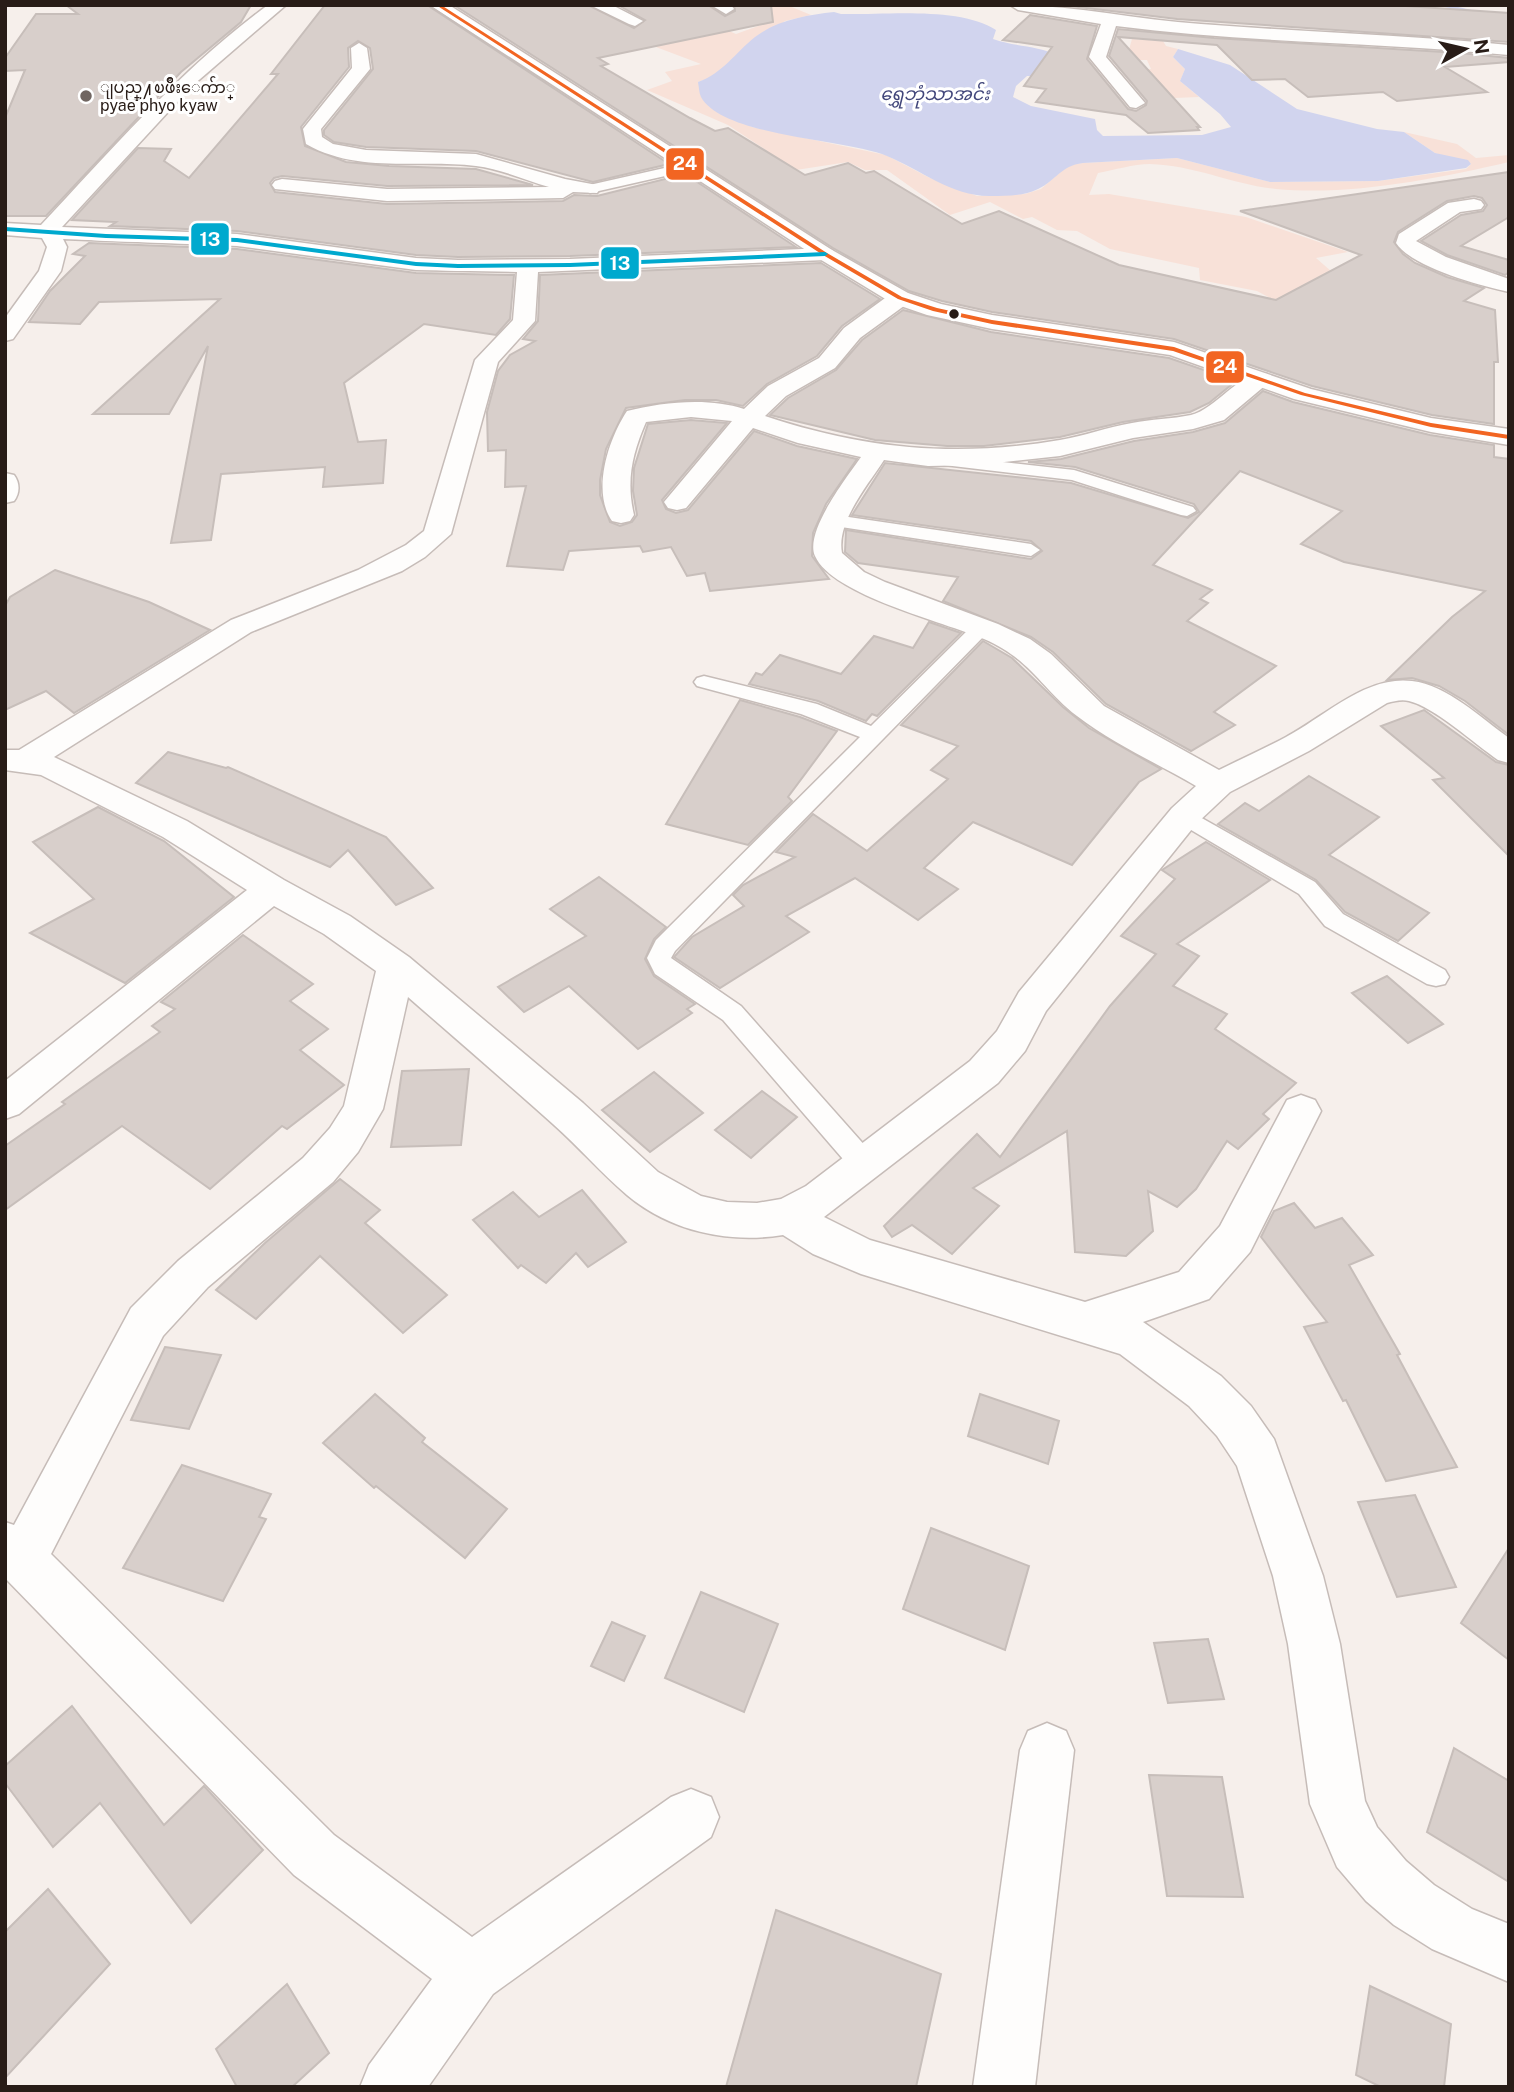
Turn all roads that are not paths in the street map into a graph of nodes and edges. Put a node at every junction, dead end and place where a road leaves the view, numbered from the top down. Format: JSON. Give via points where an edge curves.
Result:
{"nodes":[{"id":1,"x":278,"y":5,"type":"edge"},
{"id":2,"x":438,"y":5,"type":"edge"},
{"id":3,"x":598,"y":5,"type":"edge"},
{"id":4,"x":1018,"y":5,"type":"edge"},
{"id":5,"x":1137,"y":8,"type":"dead end"},
{"id":6,"x":1090,"y":11,"type":"edge"},
{"id":7,"x":1326,"y":16,"type":"dead end"},
{"id":8,"x":635,"y":21,"type":"dead end"},
{"id":9,"x":1111,"y":21,"type":"junction"},
{"id":10,"x":1342,"y":38,"type":"junction"},
{"id":11,"x":359,"y":48,"type":"dead end"},
{"id":12,"x":1509,"y":50,"type":"edge"},
{"id":13,"x":1136,"y":103,"type":"dead end"},
{"id":14,"x":691,"y":166,"type":"junction"},
{"id":15,"x":282,"y":186,"type":"dead end"},
{"id":16,"x":590,"y":189,"type":"junction"},
{"id":17,"x":1475,"y":205,"type":"dead end"},
{"id":18,"x":5,"y":229,"type":"edge"},
{"id":19,"x":48,"y":230,"type":"junction"},
{"id":20,"x":825,"y":254,"type":"junction"},
{"id":21,"x":528,"y":266,"type":"junction"},
{"id":22,"x":1509,"y":286,"type":"edge"},
{"id":23,"x":5,"y":298,"type":"edge"},
{"id":24,"x":900,"y":298,"type":"junction"},
{"id":25,"x":29,"y":303,"type":"junction"},
{"id":26,"x":5,"y":334,"type":"edge"},
{"id":27,"x":1259,"y":379,"type":"junction"},
{"id":28,"x":749,"y":417,"type":"junction"},
{"id":29,"x":1509,"y":437,"type":"edge"},
{"id":30,"x":877,"y":452,"type":"junction"},
{"id":31,"x":928,"y":458,"type":"junction"},
{"id":32,"x":5,"y":481,"type":"edge"},
{"id":33,"x":5,"y":495,"type":"edge"},
{"id":34,"x":677,"y":502,"type":"dead end"},
{"id":35,"x":1187,"y":511,"type":"dead end"},
{"id":36,"x":621,"y":515,"type":"dead end"},
{"id":37,"x":835,"y":521,"type":"junction"},
{"id":38,"x":1031,"y":550,"type":"dead end"},
{"id":39,"x":982,"y":627,"type":"junction"},
{"id":40,"x":704,"y":682,"type":"dead end"},
{"id":41,"x":876,"y":736,"type":"junction"},
{"id":42,"x":1509,"y":753,"type":"edge"},
{"id":43,"x":15,"y":761,"type":"edge"},
{"id":44,"x":1218,"y":784,"type":"junction"},
{"id":45,"x":1184,"y":816,"type":"junction"},
{"id":46,"x":272,"y":889,"type":"junction"},
{"id":47,"x":396,"y":966,"type":"junction"},
{"id":48,"x":1436,"y":977,"type":"dead end"},
{"id":49,"x":5,"y":1103,"type":"edge"},
{"id":50,"x":1301,"y":1111,"type":"dead end"},
{"id":51,"x":865,"y":1165,"type":"junction"},
{"id":52,"x":788,"y":1216,"type":"junction"},
{"id":53,"x":1085,"y":1322,"type":"junction"},
{"id":54,"x":14,"y":1553,"type":"edge"},
{"id":55,"x":1047,"y":1750,"type":"dead end"},
{"id":56,"x":691,"y":1816,"type":"dead end"},
{"id":57,"x":1509,"y":1953,"type":"edge"},
{"id":58,"x":472,"y":1973,"type":"junction"},
{"id":59,"x":391,"y":2087,"type":"edge"},
{"id":60,"x":1004,"y":2087,"type":"edge"}],
"edges":[{"from":1,"to":19,"type":"street","via":[[243,29],[174,95]]},
{"from":2,"to":14,"type":"street"},
{"from":3,"to":8,"type":"street"},
{"from":4,"to":6,"type":"street"},
{"from":5,"to":6,"type":"street"},
{"from":6,"to":9,"type":"street"},
{"from":7,"to":10,"type":"street"},
{"from":9,"to":10,"type":"street"},
{"from":9,"to":13,"type":"street","via":[[1097,57]]},
{"from":10,"to":12,"type":"street"},
{"from":11,"to":16,"type":"street","via":[[361,69],[312,129],[313,141],[321,147],[355,154],[477,160]]},
{"from":14,"to":16,"type":"lane"},
{"from":14,"to":20,"type":"street"},
{"from":15,"to":16,"type":"street","via":[[478,197]]},
{"from":17,"to":22,"type":"street","via":[[1455,207],[1406,243],[1440,261]]},
{"from":18,"to":19,"type":"street"},
{"from":19,"to":21,"type":"street","via":[[260,242],[416,264]]},
{"from":19,"to":25,"type":"street","via":[[57,247],[55,260]]},
{"from":20,"to":21,"type":"street"},
{"from":20,"to":24,"type":"street"},
{"from":21,"to":43,"type":"street","via":[[524,321],[484,366],[437,534],[391,568],[241,626]]},
{"from":23,"to":25,"type":"street"},
{"from":24,"to":27,"type":"street","via":[[992,322],[1174,349]]},
{"from":24,"to":28,"type":"street","via":[[852,332],[827,363],[777,391]]},
{"from":25,"to":26,"type":"street"},
{"from":27,"to":29,"type":"street","via":[[1378,413]]},
{"from":27,"to":31,"type":"street","via":[[1215,415],[1193,422],[1133,430],[1060,448]]},
{"from":28,"to":30,"type":"street","via":[[807,438]]},
{"from":28,"to":34,"type":"street"},
{"from":28,"to":36,"type":"street","via":[[717,410],[636,416],[622,446],[615,492]]},
{"from":30,"to":31,"type":"street"},
{"from":30,"to":37,"type":"street"},
{"from":31,"to":35,"type":"lane","via":[[1056,471]]},
{"from":32,"to":33,"type":"street"},
{"from":37,"to":38,"type":"lane"},
{"from":37,"to":39,"type":"street","via":[[826,541],[827,553],[841,570],[863,583]]},
{"from":39,"to":41,"type":"lane"},
{"from":39,"to":44,"type":"street","via":[[1041,661],[1067,692],[1094,713]]},
{"from":40,"to":41,"type":"lane","via":[[809,709]]},
{"from":41,"to":51,"type":"lane","via":[[665,946],[659,958],[664,968],[732,1013]]},
{"from":42,"to":44,"type":"street","via":[[1434,700],[1411,690],[1394,691],[1376,696],[1298,744]]},
{"from":43,"to":46,"type":"street","via":[[51,767],[176,829]]},
{"from":44,"to":45,"type":"street"},
{"from":45,"to":48,"type":"lane","via":[[1307,888],[1334,920]]},
{"from":45,"to":51,"type":"street","via":[[1032,1002],[1011,1041],[984,1072]]},
{"from":46,"to":47,"type":"street","via":[[337,925]]},
{"from":46,"to":49,"type":"street"},
{"from":47,"to":52,"type":"street","via":[[569,1114],[643,1184],[692,1212],[727,1220]]},
{"from":47,"to":54,"type":"street","via":[[363,1109],[344,1140],[318,1170],[193,1273],[147,1322]]},
{"from":50,"to":53,"type":"street","via":[[1235,1239],[1194,1286]]},
{"from":51,"to":52,"type":"street"},
{"from":52,"to":53,"type":"street","via":[[861,1256]]},
{"from":53,"to":57,"type":"street","via":[[1135,1339],[1170,1363],[1224,1411],[1257,1455],[1298,1576],[1314,1644],[1338,1804],[1357,1847],[1414,1905],[1452,1929]]},
{"from":54,"to":58,"type":"street","via":[[314,1854]]},
{"from":55,"to":60,"type":"street"},
{"from":56,"to":58,"type":"street"},
{"from":58,"to":59,"type":"street"}]}
